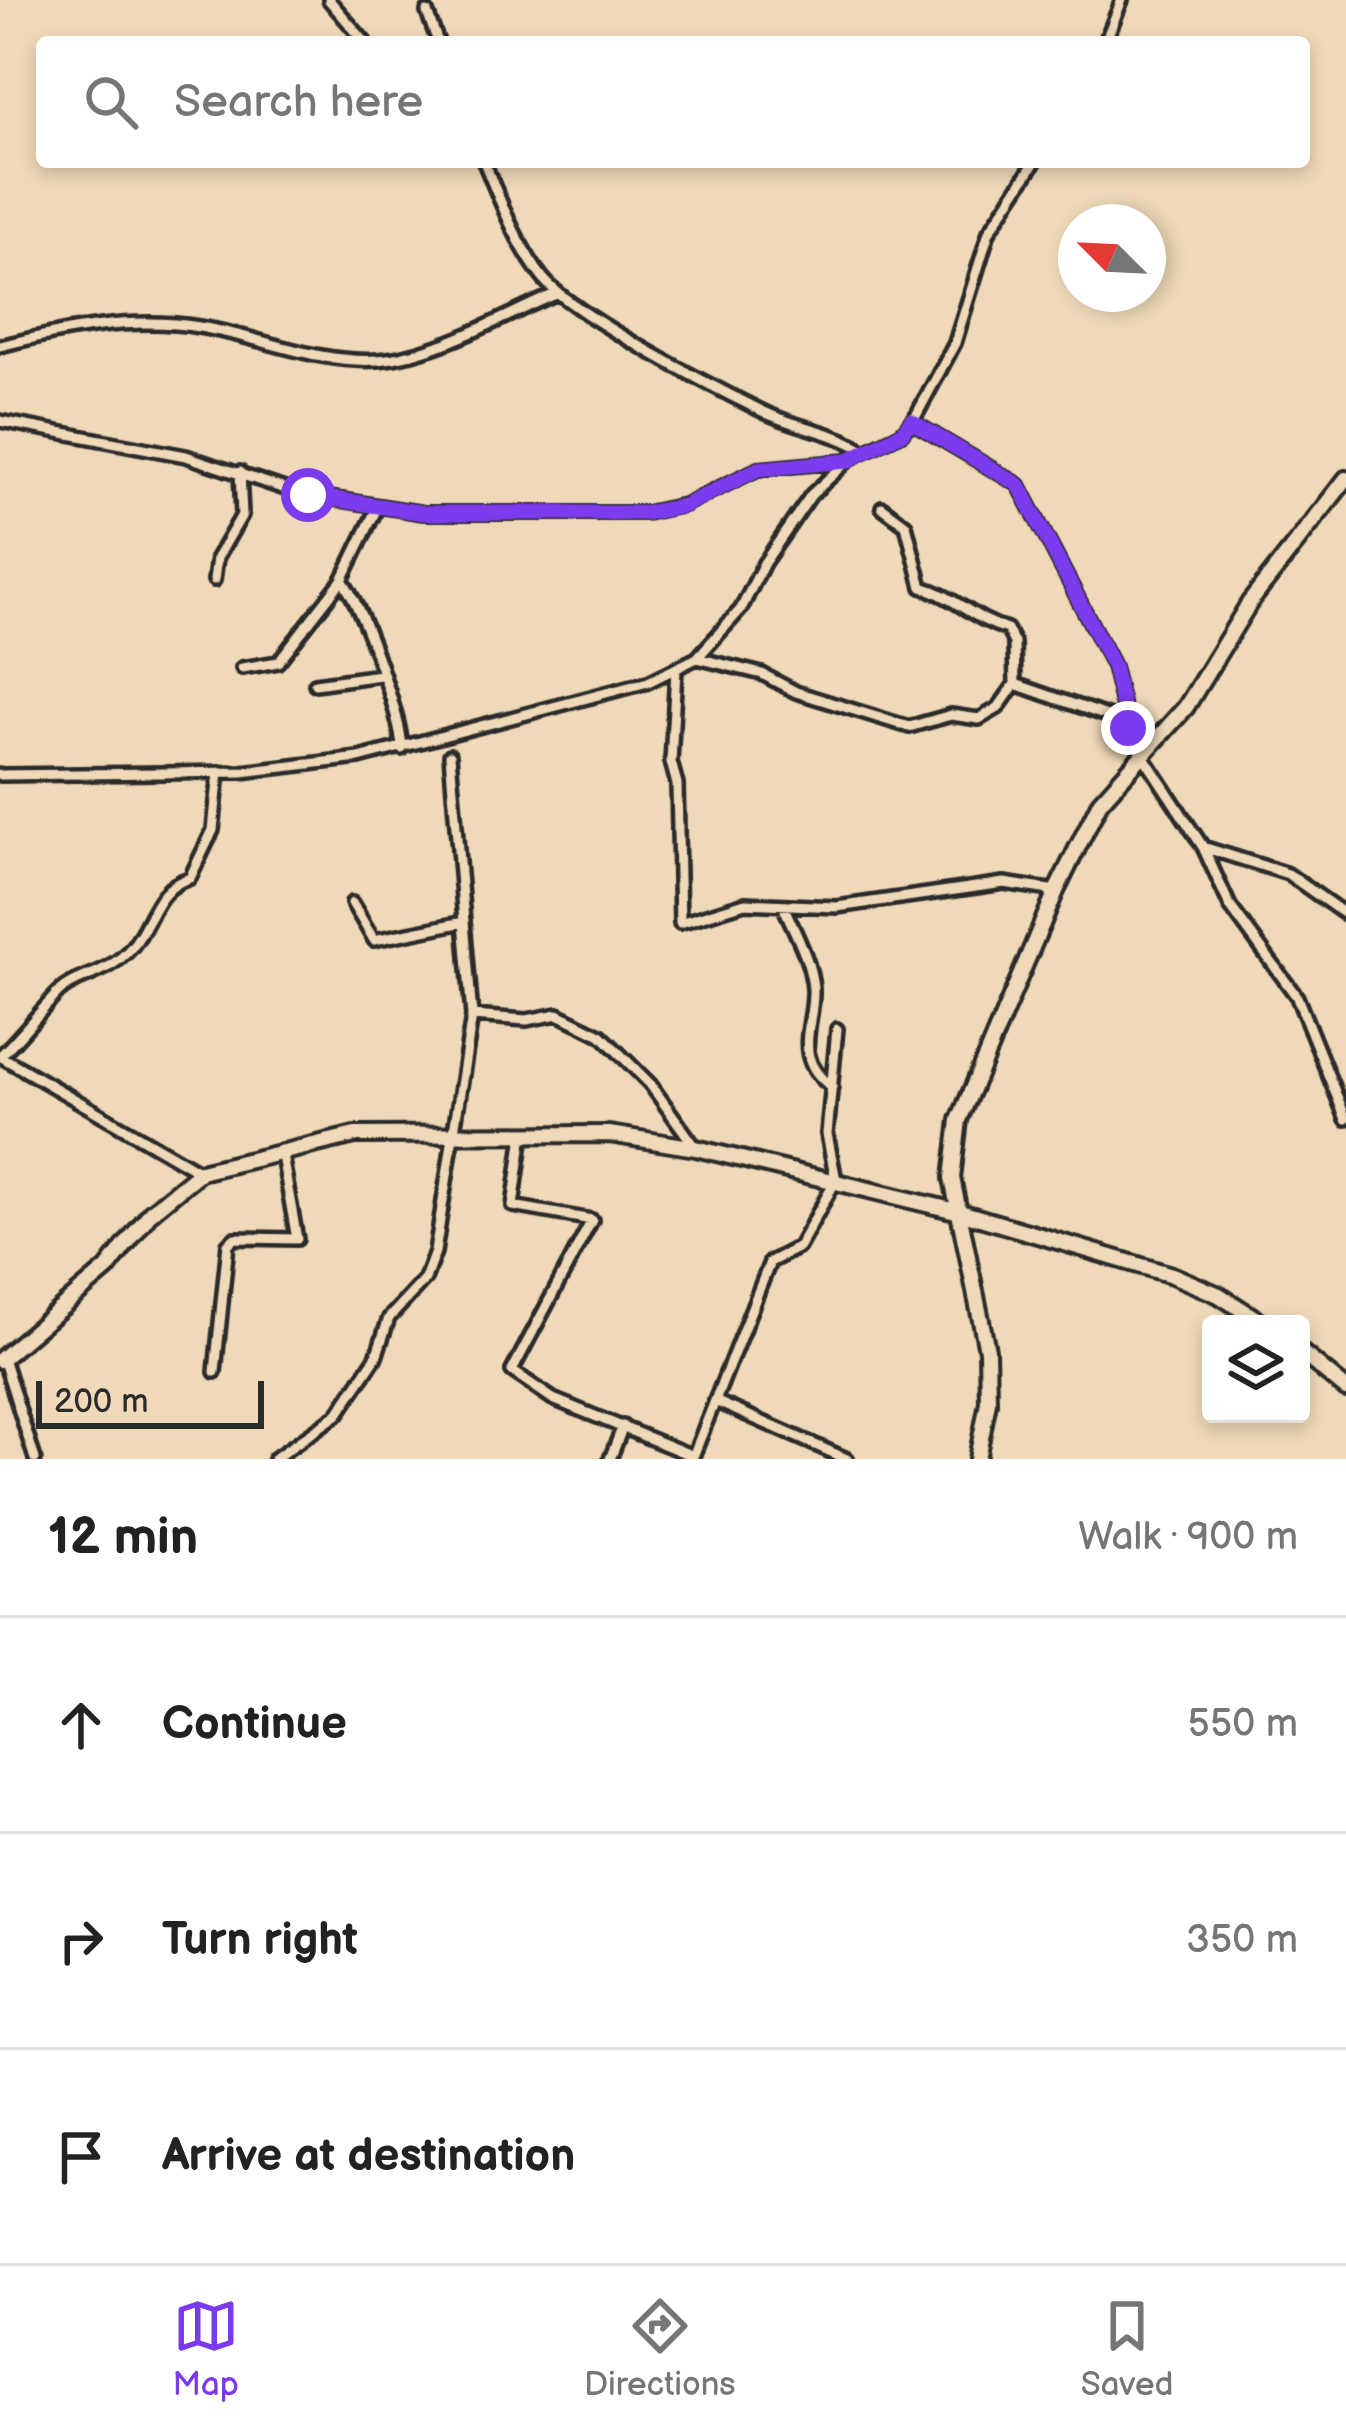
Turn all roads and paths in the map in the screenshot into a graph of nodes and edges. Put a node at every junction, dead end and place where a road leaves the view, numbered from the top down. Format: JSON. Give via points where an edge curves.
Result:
{"nodes":[{"id":1,"x":329,"y":0,"type":"edge"},
{"id":2,"x":1122,"y":0,"type":"edge"},
{"id":3,"x":427,"y":12,"type":"dead end"},
{"id":4,"x":360,"y":36,"type":"edge"},
{"id":5,"x":436,"y":36,"type":"edge"},
{"id":6,"x":1107,"y":36,"type":"edge"},
{"id":7,"x":487,"y":168,"type":"edge"},
{"id":8,"x":1031,"y":168,"type":"edge"},
{"id":9,"x":558,"y":293,"type":"junction"},
{"id":10,"x":0,"y":346,"type":"edge"},
{"id":11,"x":0,"y":421,"type":"edge"},
{"id":12,"x":911,"y":421,"type":"junction"},
{"id":13,"x":865,"y":451,"type":"junction"},
{"id":14,"x":847,"y":461,"type":"junction"},
{"id":15,"x":240,"y":472,"type":"junction"},
{"id":16,"x":1346,"y":479,"type":"edge"},
{"id":17,"x":378,"y":506,"type":"junction"},
{"id":18,"x":882,"y":507,"type":"dead end"},
{"id":19,"x":214,"y":580,"type":"dead end"},
{"id":20,"x":342,"y":580,"type":"junction"},
{"id":21,"x":697,"y":658,"type":"junction"},
{"id":22,"x":242,"y":668,"type":"dead end"},
{"id":23,"x":676,"y":670,"type":"junction"},
{"id":24,"x":380,"y":675,"type":"junction"},
{"id":25,"x":315,"y":684,"type":"dead end"},
{"id":26,"x":1015,"y":684,"type":"junction"},
{"id":27,"x":1127,"y":723,"type":"junction"},
{"id":28,"x":402,"y":749,"type":"junction"},
{"id":29,"x":1142,"y":754,"type":"junction"},
{"id":30,"x":450,"y":755,"type":"dead end"},
{"id":31,"x":220,"y":772,"type":"junction"},
{"id":32,"x":0,"y":775,"type":"edge"},
{"id":33,"x":1203,"y":847,"type":"junction"},
{"id":34,"x":1056,"y":891,"type":"junction"},
{"id":35,"x":352,"y":903,"type":"dead end"},
{"id":36,"x":783,"y":905,"type":"junction"},
{"id":37,"x":1346,"y":915,"type":"edge"},
{"id":38,"x":464,"y":922,"type":"junction"},
{"id":39,"x":472,"y":1016,"type":"junction"},
{"id":40,"x":837,"y":1029,"type":"dead end"},
{"id":41,"x":0,"y":1056,"type":"edge"},
{"id":42,"x":832,"y":1087,"type":"junction"},
{"id":43,"x":1346,"y":1118,"type":"edge"},
{"id":44,"x":451,"y":1133,"type":"junction"},
{"id":45,"x":524,"y":1134,"type":"junction"},
{"id":46,"x":696,"y":1148,"type":"junction"},
{"id":47,"x":281,"y":1150,"type":"junction"},
{"id":48,"x":200,"y":1172,"type":"junction"},
{"id":49,"x":836,"y":1180,"type":"junction"},
{"id":50,"x":960,"y":1212,"type":"junction"},
{"id":51,"x":1250,"y":1315,"type":"edge"},
{"id":52,"x":2,"y":1359,"type":"edge"},
{"id":53,"x":1310,"y":1359,"type":"edge"},
{"id":54,"x":215,"y":1372,"type":"dead end"},
{"id":55,"x":1346,"y":1389,"type":"edge"},
{"id":56,"x":715,"y":1401,"type":"junction"},
{"id":57,"x":622,"y":1426,"type":"junction"},
{"id":58,"x":692,"y":1457,"type":"edge"},
{"id":59,"x":35,"y":1459,"type":"edge"},
{"id":60,"x":274,"y":1459,"type":"edge"},
{"id":61,"x":610,"y":1459,"type":"edge"},
{"id":62,"x":848,"y":1459,"type":"edge"},
{"id":63,"x":977,"y":1459,"type":"edge"}],
"edges":[{"from":1,"to":4,"type":"street"},
{"from":2,"to":6,"type":"street"},
{"from":3,"to":5,"type":"street"},
{"from":7,"to":9,"type":"street","via":[[542,277]]},
{"from":8,"to":12,"type":"street","via":[[988,232],[955,343]]},
{"from":9,"to":10,"type":"street","via":[[379,360],[302,354],[196,326],[76,327]]},
{"from":9,"to":13,"type":"street","via":[[765,413]]},
{"from":11,"to":15,"type":"street"},
{"from":12,"to":13,"type":"street"},
{"from":12,"to":27,"type":"street","via":[[1019,485],[1113,666]]},
{"from":13,"to":14,"type":"street"},
{"from":14,"to":17,"type":"street","via":[[758,469],[684,506],[646,513],[445,514]]},
{"from":14,"to":21,"type":"street","via":[[795,514],[741,610]]},
{"from":15,"to":17,"type":"street","via":[[297,493]]},
{"from":15,"to":19,"type":"street","via":[[242,515]]},
{"from":16,"to":29,"type":"street","via":[[1250,602],[1186,707]]},
{"from":17,"to":20,"type":"street"},
{"from":18,"to":26,"type":"street","via":[[905,525],[922,587],[1007,629]]},
{"from":20,"to":22,"type":"street","via":[[278,662]]},
{"from":20,"to":24,"type":"street","via":[[365,619]]},
{"from":21,"to":23,"type":"street"},
{"from":21,"to":26,"type":"street","via":[[909,727],[951,715],[979,719]]},
{"from":23,"to":28,"type":"street"},
{"from":23,"to":36,"type":"street","via":[[671,762],[680,922],[745,902]]},
{"from":24,"to":25,"type":"street"},
{"from":24,"to":28,"type":"street"},
{"from":26,"to":27,"type":"street"},
{"from":27,"to":29,"type":"street"},
{"from":28,"to":31,"type":"street"},
{"from":29,"to":33,"type":"street"},
{"from":29,"to":34,"type":"street","via":[[1100,802]]},
{"from":30,"to":38,"type":"street"},
{"from":31,"to":32,"type":"street"},
{"from":31,"to":41,"type":"street","via":[[213,830],[190,878],[165,888],[127,953],[58,993]]},
{"from":33,"to":37,"type":"street","via":[[1288,874]]},
{"from":33,"to":43,"type":"street","via":[[1230,906],[1307,1016]]},
{"from":34,"to":36,"type":"street","via":[[1004,883],[837,907]]},
{"from":34,"to":50,"type":"street","via":[[959,1120],[952,1178]]},
{"from":35,"to":38,"type":"street","via":[[374,940]]},
{"from":36,"to":42,"type":"street","via":[[813,993],[807,1047],[818,1078]]},
{"from":38,"to":39,"type":"street"},
{"from":39,"to":44,"type":"street"},
{"from":39,"to":46,"type":"street","via":[[558,1014],[601,1035]]},
{"from":40,"to":42,"type":"street"},
{"from":41,"to":48,"type":"street"},
{"from":42,"to":49,"type":"street","via":[[827,1134]]},
{"from":44,"to":45,"type":"street"},
{"from":44,"to":47,"type":"street","via":[[355,1135]]},
{"from":44,"to":60,"type":"street","via":[[425,1279],[388,1318],[376,1357],[338,1414]]},
{"from":45,"to":46,"type":"street","via":[[609,1134]]},
{"from":45,"to":57,"type":"street","via":[[513,1206],[592,1220],[512,1371],[553,1399]]},
{"from":46,"to":49,"type":"street"},
{"from":47,"to":48,"type":"street"},
{"from":47,"to":54,"type":"street","via":[[298,1238],[228,1244]]},
{"from":48,"to":52,"type":"street","via":[[152,1212],[107,1269]]},
{"from":49,"to":50,"type":"street"},
{"from":49,"to":56,"type":"street","via":[[800,1247],[770,1262]]},
{"from":50,"to":51,"type":"street","via":[[1172,1275]]},
{"from":50,"to":63,"type":"street","via":[[987,1351]]},
{"from":52,"to":59,"type":"street"},
{"from":53,"to":55,"type":"street"},
{"from":56,"to":58,"type":"street"},
{"from":56,"to":62,"type":"street"},
{"from":57,"to":58,"type":"street"},
{"from":57,"to":61,"type":"street"}]}
